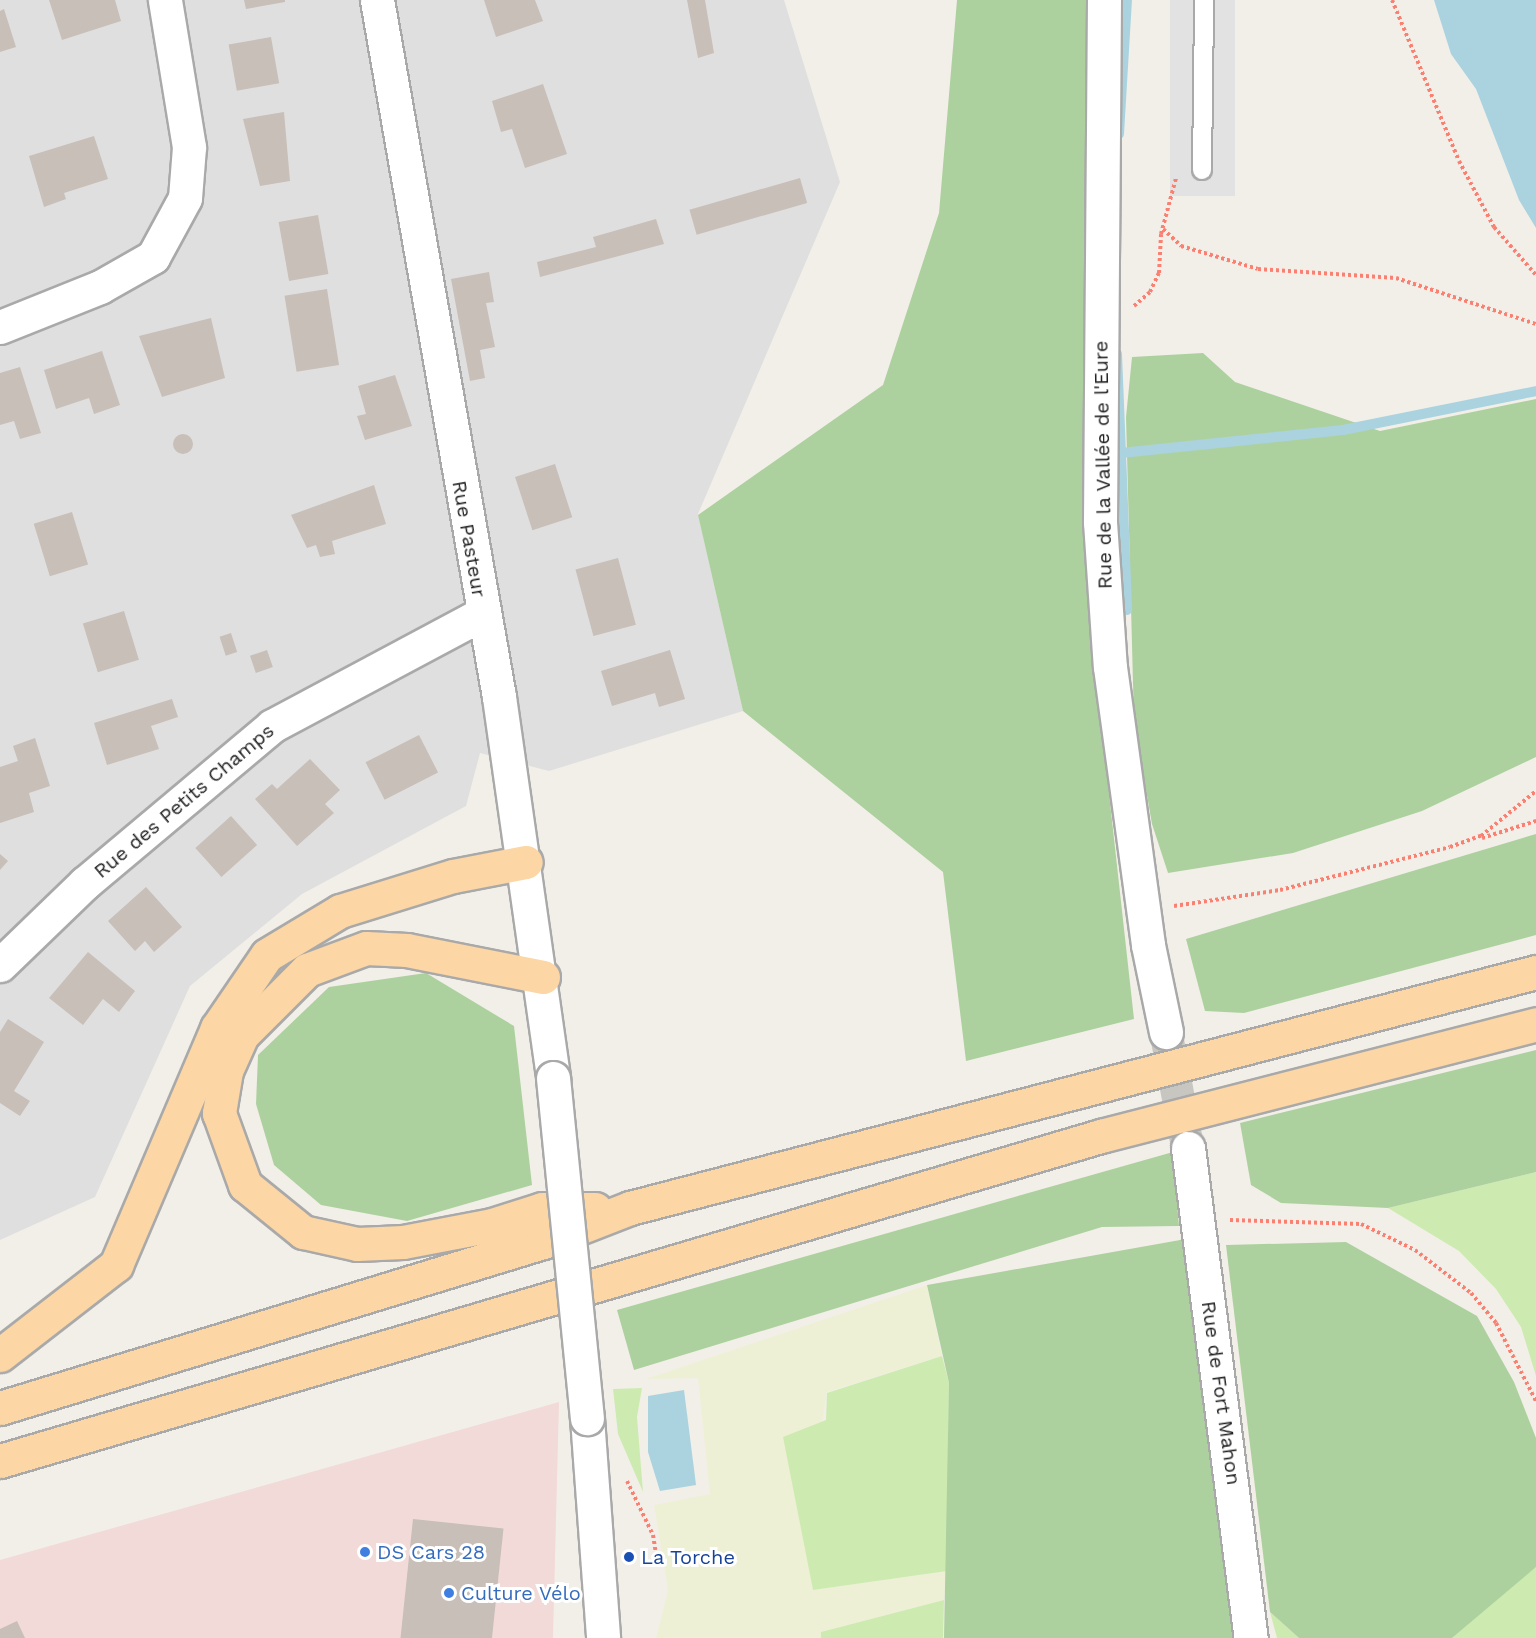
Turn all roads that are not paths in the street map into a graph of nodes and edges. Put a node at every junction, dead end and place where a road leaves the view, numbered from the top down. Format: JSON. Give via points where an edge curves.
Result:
{"nodes":[{"id":1,"x":165,"y":0,"type":"edge"},
{"id":2,"x":376,"y":0,"type":"edge"},
{"id":3,"x":1104,"y":0,"type":"edge"},
{"id":4,"x":1204,"y":0,"type":"edge"},
{"id":5,"x":1202,"y":170,"type":"dead end"},
{"id":6,"x":0,"y":327,"type":"edge"},
{"id":7,"x":482,"y":614,"type":"junction"},
{"id":8,"x":526,"y":862,"type":"junction"},
{"id":9,"x":0,"y":965,"type":"edge"},
{"id":10,"x":1536,"y":972,"type":"edge"},
{"id":11,"x":543,"y":977,"type":"junction"},
{"id":12,"x":1536,"y":1024,"type":"edge"},
{"id":13,"x":1166,"y":1032,"type":"tunnel mouth"},
{"id":14,"x":1188,"y":1148,"type":"tunnel mouth"},
{"id":15,"x":630,"y":1208,"type":"junction"},
{"id":16,"x":0,"y":1355,"type":"edge"},
{"id":17,"x":0,"y":1408,"type":"edge"},
{"id":18,"x":0,"y":1461,"type":"edge"},
{"id":19,"x":603,"y":1638,"type":"edge"},
{"id":20,"x":1251,"y":1638,"type":"edge"}],
"edges":[{"from":1,"to":6,"type":"street","via":[[189,147],[185,198],[153,257],[100,287]]},
{"from":2,"to":7,"type":"street","name":"Rue Pasteur"},
{"from":3,"to":13,"type":"street","name":"Rue de la Vallée de l'Eure","via":[[1100,522],[1110,667],[1141,901]]},
{"from":4,"to":5,"type":"lane"},
{"from":7,"to":8,"type":"street","name":"Rue Pasteur"},
{"from":7,"to":9,"type":"street","name":"Rue des Petits Champs","via":[[272,726],[93,875]]},
{"from":8,"to":11,"type":"street","name":"Rue Pasteur"},
{"from":8,"to":16,"type":"main road","via":[[453,876],[349,908],[303,929],[267,955],[217,1028],[116,1265]]},
{"from":10,"to":15,"type":"main road"},
{"from":11,"to":15,"type":"main road","via":[[407,950],[366,948],[307,970],[242,1035],[226,1071],[219,1113],[228,1150],[246,1185],[303,1232],[357,1244],[403,1242],[492,1225],[542,1209]]},
{"from":11,"to":19,"type":"street","name":"Rue Pasteur","bridge":true,"via":[[587,1418]]},
{"from":12,"to":18,"type":"main road","via":[[1101,1136]]},
{"from":14,"to":20,"type":"street","name":"Rue de Fort Mahon"},
{"from":15,"to":17,"type":"main road","via":[[543,1242]]}]}
